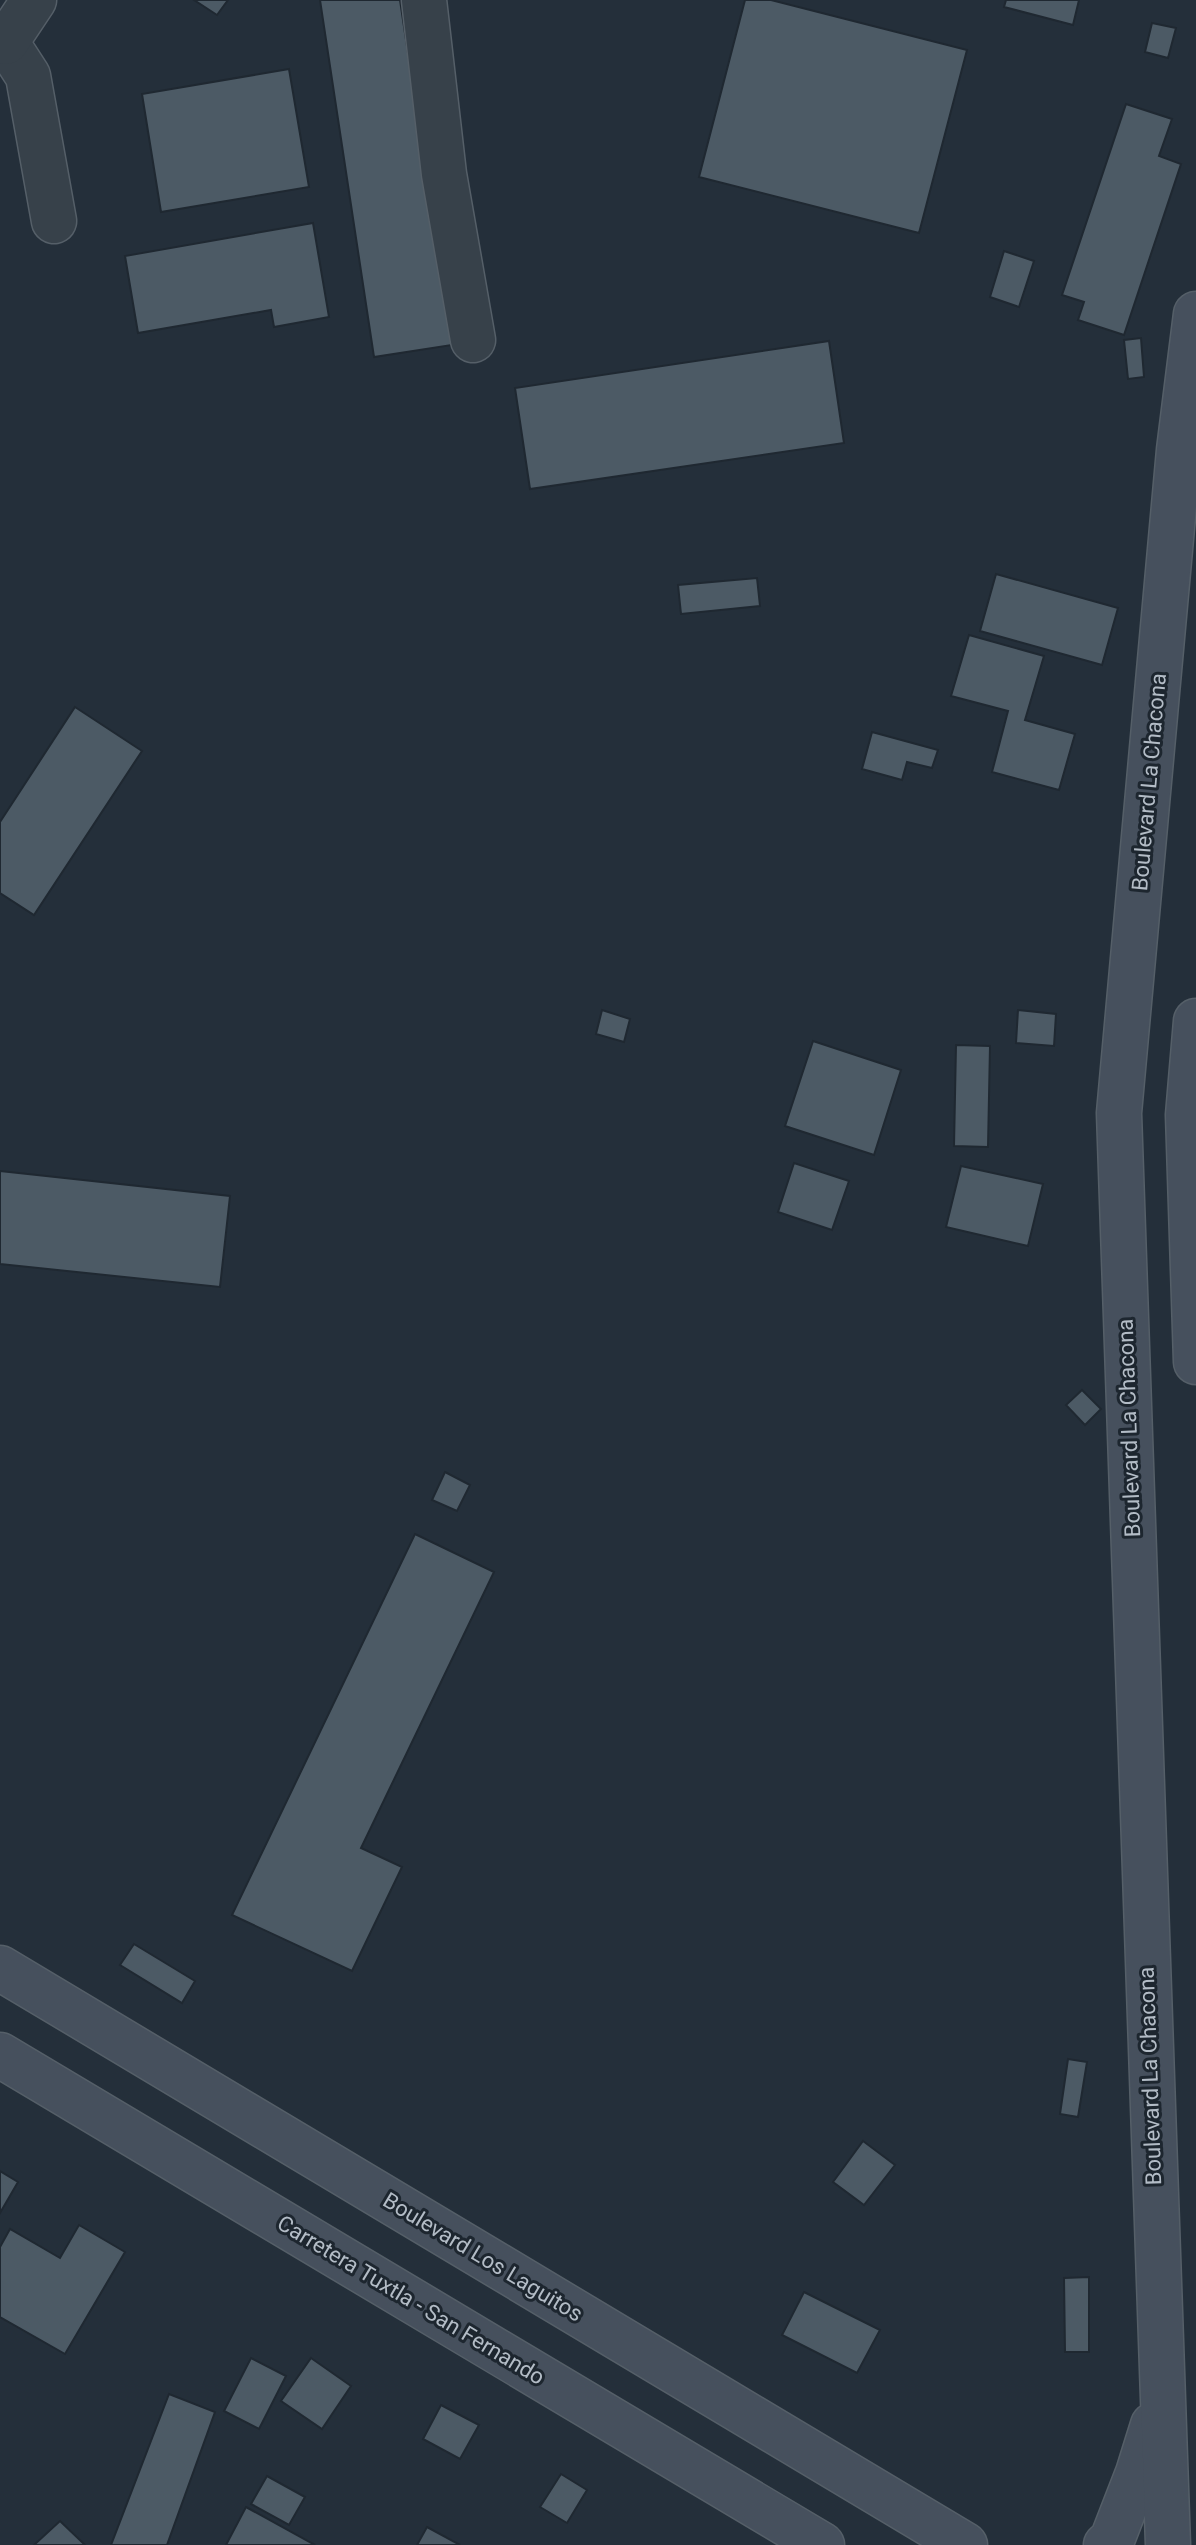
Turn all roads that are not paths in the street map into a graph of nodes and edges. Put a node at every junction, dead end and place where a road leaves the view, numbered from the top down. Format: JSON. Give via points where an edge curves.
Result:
{"nodes":[{"id":1,"x":34,"y":0,"type":"edge"},
{"id":2,"x":424,"y":0,"type":"edge"},
{"id":3,"x":3,"y":40,"type":"edge"},
{"id":4,"x":54,"y":221,"type":"dead end"},
{"id":5,"x":1196,"y":314,"type":"edge"},
{"id":6,"x":473,"y":340,"type":"dead end"},
{"id":7,"x":1188,"y":452,"type":"edge"},
{"id":8,"x":1196,"y":1021,"type":"edge"},
{"id":9,"x":1196,"y":1362,"type":"edge"},
{"id":10,"x":0,"y":1968,"type":"edge"},
{"id":11,"x":0,"y":2055,"type":"edge"},
{"id":12,"x":1162,"y":2396,"type":"junction"},
{"id":13,"x":904,"y":2508,"type":"junction"},
{"id":14,"x":822,"y":2545,"type":"edge"},
{"id":15,"x":965,"y":2545,"type":"edge"},
{"id":16,"x":1001,"y":2545,"type":"edge"},
{"id":17,"x":1106,"y":2545,"type":"edge"},
{"id":18,"x":1168,"y":2545,"type":"edge"}],
"edges":[{"from":1,"to":3,"type":"street"},
{"from":2,"to":6,"type":"street","via":[[444,174]]},
{"from":3,"to":4,"type":"street","via":[[28,76]]},
{"from":5,"to":7,"type":"main road","name":"Boulevard La Chacona"},
{"from":7,"to":12,"type":"main road","name":"Boulevard La Chacona","via":[[1119,1113]]},
{"from":8,"to":9,"type":"main road","via":[[1188,1115]]},
{"from":10,"to":13,"type":"main road","name":"Boulevard Los Laguitos"},
{"from":11,"to":14,"type":"main road","name":"Carretera Tuxtla - San Fernando"},
{"from":12,"to":17,"type":"main road","via":[[1138,2473]]},
{"from":12,"to":18,"type":"main road","name":"Boulevard La Chacona"},
{"from":13,"to":15,"type":"main road","name":"Boulevard Los Laguitos"},
{"from":13,"to":16,"type":"main road"}]}
